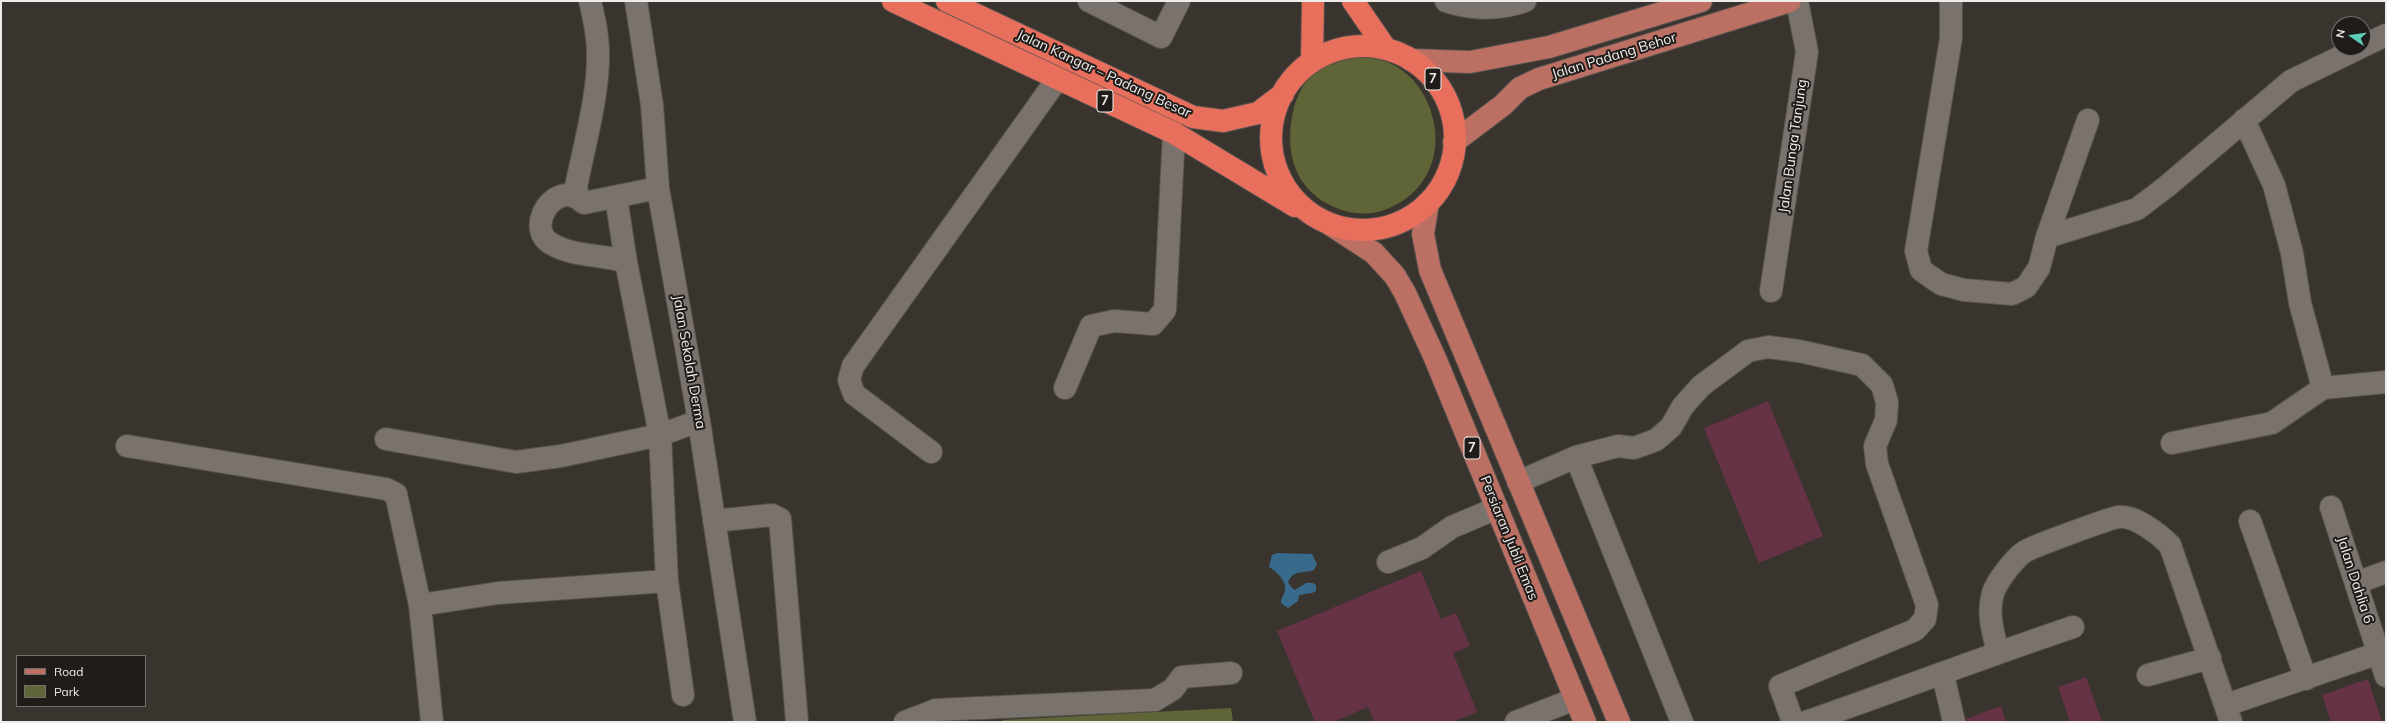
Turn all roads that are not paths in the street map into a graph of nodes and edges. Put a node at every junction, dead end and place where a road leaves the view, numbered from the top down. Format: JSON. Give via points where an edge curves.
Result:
{"nodes":[{"id":1,"x":590,"y":1,"type":"edge"},
{"id":2,"x":636,"y":1,"type":"edge"},
{"id":3,"x":893,"y":1,"type":"edge"},
{"id":4,"x":948,"y":1,"type":"edge"},
{"id":5,"x":1089,"y":1,"type":"edge"},
{"id":6,"x":1179,"y":1,"type":"edge"},
{"id":7,"x":1313,"y":1,"type":"edge"},
{"id":8,"x":1352,"y":1,"type":"edge"},
{"id":9,"x":1446,"y":1,"type":"edge"},
{"id":10,"x":1525,"y":1,"type":"edge"},
{"id":11,"x":1701,"y":1,"type":"edge"},
{"id":12,"x":1790,"y":1,"type":"edge"},
{"id":13,"x":1797,"y":1,"type":"edge"},
{"id":14,"x":1951,"y":1,"type":"edge"},
{"id":15,"x":2386,"y":35,"type":"edge"},
{"id":16,"x":2371,"y":42,"type":"edge"},
{"id":17,"x":1386,"y":49,"type":"junction"},
{"id":18,"x":2343,"y":56,"type":"edge"},
{"id":19,"x":1411,"y":60,"type":"junction"},
{"id":20,"x":1312,"y":61,"type":"junction"},
{"id":21,"x":1058,"y":78,"type":"junction"},
{"id":22,"x":1283,"y":94,"type":"junction"},
{"id":23,"x":2088,"y":120,"type":"dead end"},
{"id":24,"x":2244,"y":120,"type":"junction"},
{"id":25,"x":1174,"y":133,"type":"junction"},
{"id":26,"x":1454,"y":142,"type":"junction"},
{"id":27,"x":658,"y":188,"type":"junction"},
{"id":28,"x":616,"y":197,"type":"junction"},
{"id":29,"x":578,"y":198,"type":"junction"},
{"id":30,"x":1428,"y":203,"type":"junction"},
{"id":31,"x":1310,"y":214,"type":"junction"},
{"id":32,"x":1331,"y":225,"type":"junction"},
{"id":33,"x":2047,"y":236,"type":"junction"},
{"id":34,"x":626,"y":262,"type":"junction"},
{"id":35,"x":1771,"y":292,"type":"dead end"},
{"id":36,"x":2386,"y":382,"type":"edge"},
{"id":37,"x":1065,"y":388,"type":"dead end"},
{"id":38,"x":2323,"y":388,"type":"junction"},
{"id":39,"x":699,"y":421,"type":"junction"},
{"id":40,"x":660,"y":435,"type":"junction"},
{"id":41,"x":386,"y":439,"type":"dead end"},
{"id":42,"x":2172,"y":443,"type":"dead end"},
{"id":43,"x":127,"y":446,"type":"dead end"},
{"id":44,"x":931,"y":452,"type":"dead end"},
{"id":45,"x":1576,"y":457,"type":"junction"},
{"id":46,"x":1518,"y":482,"type":"junction"},
{"id":47,"x":2331,"y":507,"type":"dead end"},
{"id":48,"x":1497,"y":508,"type":"junction"},
{"id":49,"x":714,"y":521,"type":"junction"},
{"id":50,"x":2250,"y":521,"type":"dead end"},
{"id":51,"x":1388,"y":562,"type":"dead end"},
{"id":52,"x":2386,"y":572,"type":"edge"},
{"id":53,"x":667,"y":581,"type":"junction"},
{"id":54,"x":2356,"y":583,"type":"junction"},
{"id":55,"x":420,"y":605,"type":"junction"},
{"id":56,"x":2074,"y":628,"type":"dead end"},
{"id":57,"x":1998,"y":652,"type":"junction"},
{"id":58,"x":2210,"y":658,"type":"junction"},
{"id":59,"x":2383,"y":665,"type":"edge"},
{"id":60,"x":1231,"y":673,"type":"dead end"},
{"id":61,"x":1943,"y":675,"type":"junction"},
{"id":62,"x":2148,"y":675,"type":"dead end"},
{"id":63,"x":2306,"y":679,"type":"junction"},
{"id":64,"x":1604,"y":686,"type":"junction"},
{"id":65,"x":682,"y":695,"type":"dead end"},
{"id":66,"x":1575,"y":699,"type":"junction"},
{"id":67,"x":2229,"y":714,"type":"edge"},
{"id":68,"x":432,"y":722,"type":"edge"},
{"id":69,"x":745,"y":722,"type":"edge"},
{"id":70,"x":797,"y":722,"type":"edge"},
{"id":71,"x":905,"y":722,"type":"edge"},
{"id":72,"x":1516,"y":722,"type":"edge"},
{"id":73,"x":1585,"y":722,"type":"edge"},
{"id":74,"x":1619,"y":722,"type":"edge"},
{"id":75,"x":1682,"y":722,"type":"edge"},
{"id":76,"x":1793,"y":722,"type":"edge"},
{"id":77,"x":1806,"y":722,"type":"edge"},
{"id":78,"x":1954,"y":722,"type":"edge"}],
"edges":[{"from":1,"to":29,"type":"street","via":[[596,23],[598,54],[594,91],[576,187]]},
{"from":2,"to":27,"type":"street","name":"Jalan Sekolah Derma","via":[[652,106]]},
{"from":3,"to":21,"type":"highway","name":"Jalan Kangar – Padang Besar","number":"7"},
{"from":4,"to":22,"type":"highway","name":"Jalan Kangar – Padang Besar","number":"7","via":[[1193,116],[1223,121],[1258,113]]},
{"from":5,"to":6,"type":"street","via":[[1161,37]]},
{"from":7,"to":20,"type":"highway"},
{"from":8,"to":17,"type":"highway"},
{"from":9,"to":10,"type":"street","via":[[1460,6],[1487,8],[1509,6]]},
{"from":11,"to":19,"type":"main road","name":"Jalan Padang Behor","via":[[1549,47],[1470,62]]},
{"from":12,"to":26,"type":"main road","name":"Jalan Padang Behor","via":[[1539,79],[1520,88],[1503,105]]},
{"from":13,"to":35,"type":"street","name":"Jalan Bunga Tanjung","via":[[1807,52]]},
{"from":14,"to":33,"type":"street","via":[[1951,38],[1916,251],[1921,270],[1941,284],[1956,288],[2012,294],[2026,287],[2039,268]]},
{"from":15,"to":16,"type":"street"},
{"from":17,"to":19,"type":"highway","number":"7"},
{"from":17,"to":20,"type":"highway","number":"7","via":[[1368,46],[1348,47]]},
{"from":18,"to":24,"type":"street","via":[[2291,81]]},
{"from":19,"to":26,"type":"highway","number":"7","via":[[1424,70],[1444,95],[1450,110]]},
{"from":20,"to":22,"type":"highway","number":"7","via":[[1291,81]]},
{"from":21,"to":25,"type":"highway","name":"Jalan Kangar – Padang Besar","number":"7"},
{"from":21,"to":44,"type":"street","via":[[852,366],[849,380],[854,394]]},
{"from":22,"to":31,"type":"highway","number":"7","via":[[1276,107],[1271,130],[1272,154],[1279,178],[1292,198]]},
{"from":23,"to":33,"type":"street"},
{"from":24,"to":33,"type":"street","via":[[2166,188],[2137,209]]},
{"from":24,"to":38,"type":"street","via":[[2274,185],[2292,253],[2300,303]]},
{"from":25,"to":31,"type":"highway","name":"Jalan Kangar – Padang Besar","number":"7"},
{"from":25,"to":37,"type":"street","via":[[1165,310],[1153,324],[1114,321],[1091,326]]},
{"from":26,"to":30,"type":"highway","number":"7","via":[[1451,162],[1444,181]]},
{"from":27,"to":28,"type":"street"},
{"from":27,"to":39,"type":"street","name":"Jalan Sekolah Derma"},
{"from":28,"to":29,"type":"street","via":[[584,203]]},
{"from":28,"to":34,"type":"street"},
{"from":29,"to":34,"type":"street","via":[[566,194],[550,202],[542,216],[541,233],[548,242],[558,248]]},
{"from":30,"to":32,"type":"highway","number":"7","via":[[1415,214],[1383,228],[1348,230]]},
{"from":30,"to":46,"type":"main road","number":"7","via":[[1423,234],[1430,270]]},
{"from":31,"to":32,"type":"highway","number":"7"},
{"from":32,"to":48,"type":"main road","name":"Persiaran Jubli Emas","number":"7","via":[[1374,253],[1402,287],[1435,358]]},
{"from":34,"to":40,"type":"street"},
{"from":36,"to":38,"type":"street"},
{"from":38,"to":42,"type":"street","via":[[2272,423]]},
{"from":39,"to":40,"type":"street"},
{"from":39,"to":49,"type":"street","name":"Jalan Sekolah Derma"},
{"from":40,"to":41,"type":"street","via":[[561,456],[516,462]]},
{"from":40,"to":53,"type":"street"},
{"from":43,"to":55,"type":"street","via":[[386,489],[396,494]]},
{"from":45,"to":46,"type":"street"},
{"from":45,"to":75,"type":"street"},
{"from":45,"to":76,"type":"street","via":[[1618,446],[1634,448],[1656,440],[1671,427],[1683,406],[1701,386],[1748,351],[1768,347],[1862,365],[1882,385],[1887,402],[1886,414],[1875,446],[1877,464],[1928,605],[1925,619],[1915,630],[1780,686]]},
{"from":46,"to":64,"type":"main road","number":"7"},
{"from":47,"to":54,"type":"street","name":"Jalan Dahlia 6"},
{"from":48,"to":51,"type":"street","via":[[1452,527],[1422,548]]},
{"from":48,"to":66,"type":"main road","name":"Persiaran Jubli Emas","number":"7"},
{"from":49,"to":69,"type":"street","name":"Jalan Sekolah Derma"},
{"from":49,"to":70,"type":"street","via":[[772,515],[780,519]]},
{"from":50,"to":63,"type":"street"},
{"from":52,"to":54,"type":"street"},
{"from":53,"to":55,"type":"street","via":[[498,593]]},
{"from":53,"to":65,"type":"street"},
{"from":54,"to":59,"type":"street","name":"Jalan Dahlia 6"},
{"from":55,"to":68,"type":"street"},
{"from":56,"to":57,"type":"street"},
{"from":57,"to":58,"type":"street","via":[[1990,618],[1993,592],[2012,563],[2024,551],[2119,517],[2157,532],[2170,545]]},
{"from":57,"to":61,"type":"street"},
{"from":58,"to":62,"type":"street"},
{"from":58,"to":67,"type":"street"},
{"from":59,"to":63,"type":"street"},
{"from":60,"to":71,"type":"street","via":[[1182,677],[1173,689],[1155,700],[936,710]]},
{"from":61,"to":77,"type":"street"},
{"from":61,"to":78,"type":"street"},
{"from":63,"to":67,"type":"street"},
{"from":64,"to":66,"type":"main road"},
{"from":64,"to":74,"type":"main road","number":"7"},
{"from":66,"to":72,"type":"street"},
{"from":66,"to":73,"type":"main road","name":"Persiaran Jubli Emas","number":"7"}]}
